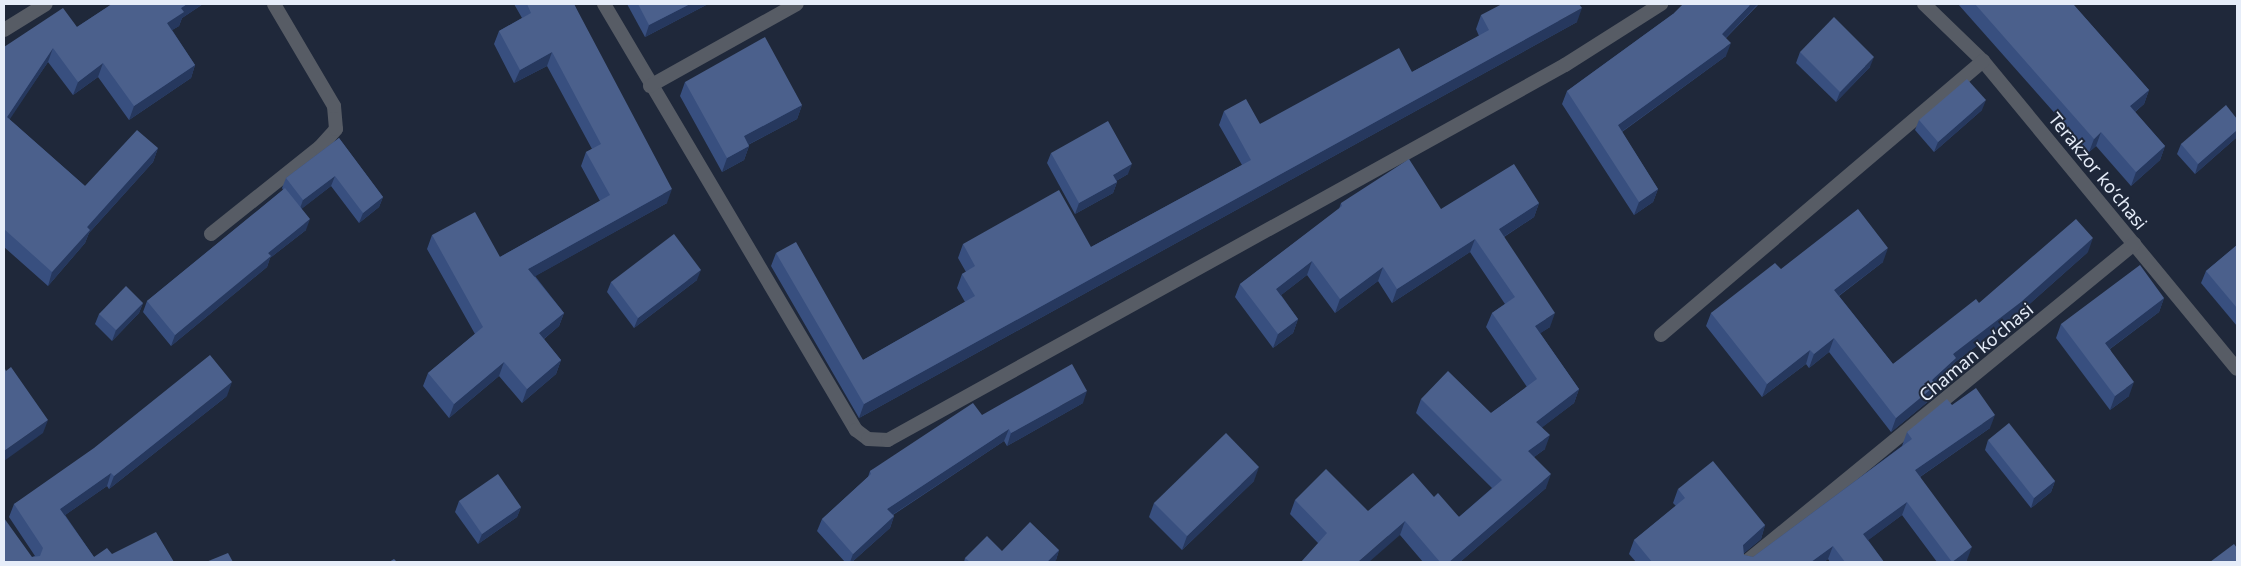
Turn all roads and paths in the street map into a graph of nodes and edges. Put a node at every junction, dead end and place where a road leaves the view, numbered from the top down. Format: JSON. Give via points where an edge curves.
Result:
{"nodes":[{"id":1,"x":46,"y":4,"type":"edge"},
{"id":2,"x":274,"y":4,"type":"edge"},
{"id":3,"x":604,"y":4,"type":"edge"},
{"id":4,"x":797,"y":4,"type":"edge"},
{"id":5,"x":1661,"y":4,"type":"edge"},
{"id":6,"x":1924,"y":4,"type":"edge"},
{"id":7,"x":4,"y":30,"type":"edge"},
{"id":8,"x":1983,"y":60,"type":"junction"},
{"id":9,"x":650,"y":86,"type":"junction"},
{"id":10,"x":212,"y":234,"type":"dead end"},
{"id":11,"x":2134,"y":244,"type":"junction"},
{"id":12,"x":1661,"y":335,"type":"dead end"},
{"id":13,"x":2237,"y":369,"type":"edge"},
{"id":14,"x":1746,"y":562,"type":"edge"}],
"edges":[{"from":1,"to":7,"type":"street"},
{"from":2,"to":10,"type":"street","via":[[334,106],[336,129],[320,147]]},
{"from":3,"to":9,"type":"street"},
{"from":4,"to":9,"type":"street"},
{"from":5,"to":9,"type":"street","via":[[1565,65],[888,440],[868,439],[856,430]]},
{"from":6,"to":8,"type":"street","name":"Terakzor koʻchasi"},
{"from":8,"to":11,"type":"street","name":"Terakzor koʻchasi"},
{"from":8,"to":12,"type":"street"},
{"from":11,"to":13,"type":"street","name":"Terakzor koʻchasi"},
{"from":11,"to":14,"type":"street","name":"Chaman koʻchasi"}]}
